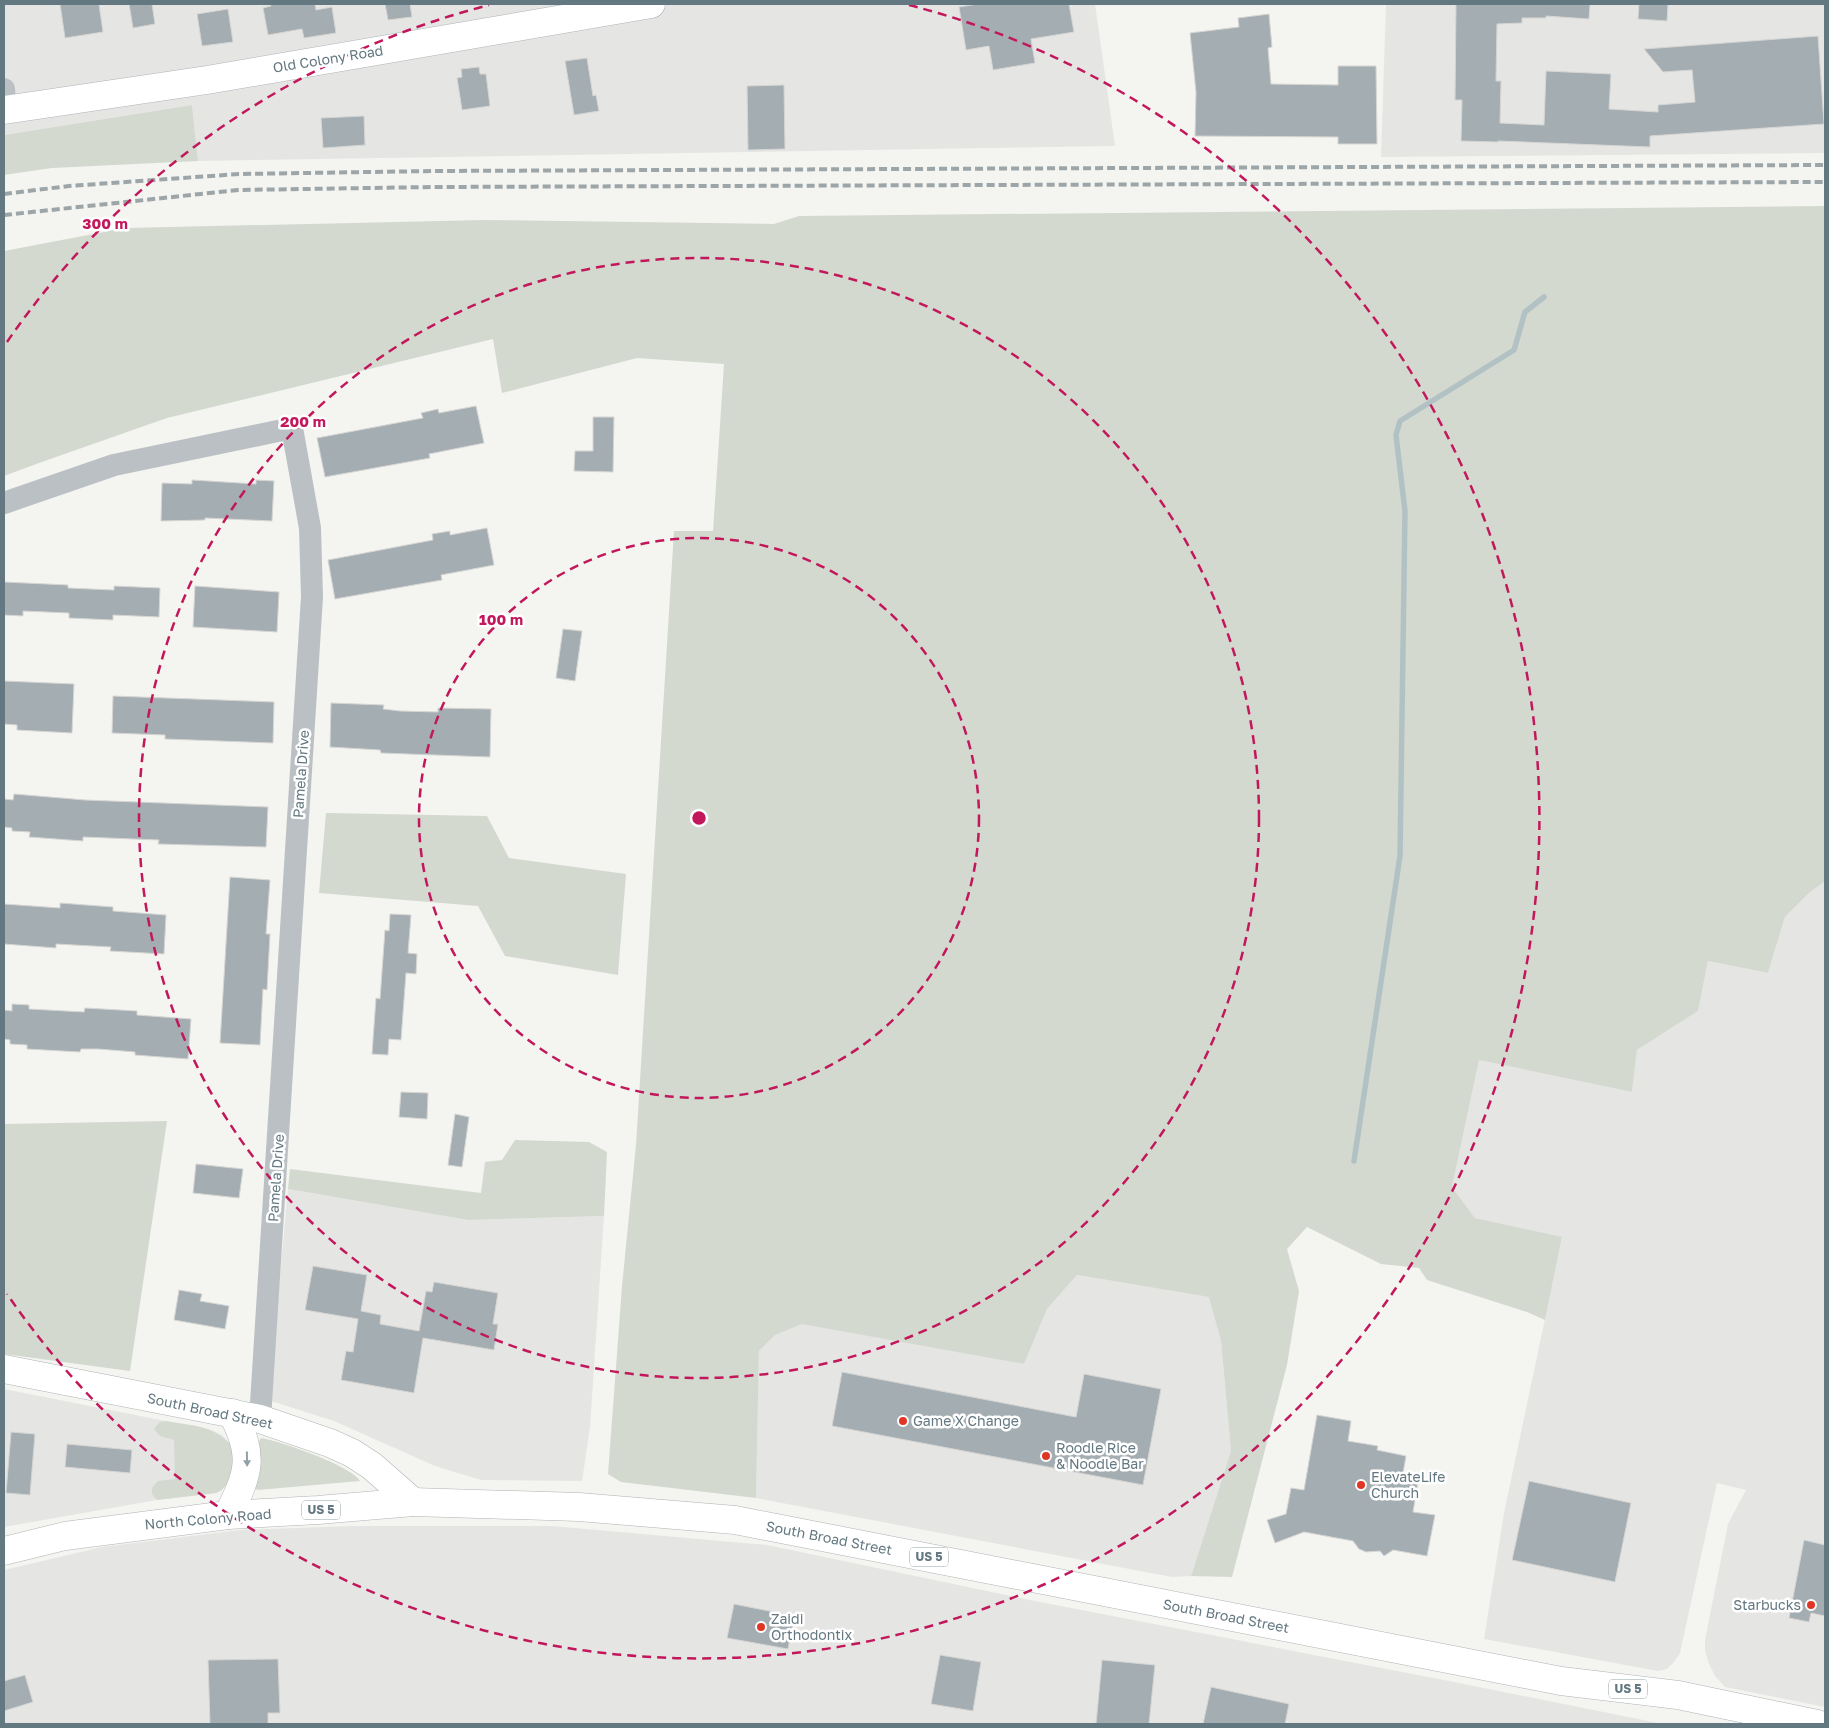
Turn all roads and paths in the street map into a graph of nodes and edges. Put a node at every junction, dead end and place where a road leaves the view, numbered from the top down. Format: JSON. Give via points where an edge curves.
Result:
{"nodes":[{"id":1,"x":651,"y":4,"type":"edge"},
{"id":2,"x":5,"y":103,"type":"edge"},
{"id":3,"x":4,"y":503,"type":"edge"},
{"id":4,"x":4,"y":1369,"type":"edge"},
{"id":5,"x":232,"y":1413,"type":"junction"},
{"id":6,"x":260,"y":1419,"type":"junction"},
{"id":7,"x":414,"y":1502,"type":"junction"},
{"id":8,"x":228,"y":1515,"type":"junction"},
{"id":9,"x":4,"y":1551,"type":"edge"},
{"id":10,"x":1817,"y":1724,"type":"edge"}],
"edges":[{"from":1,"to":2,"type":"main road","name":"Old Colony Road","via":[[224,77]]},
{"from":3,"to":6,"type":"street","name":"Pamela Drive","via":[[114,465],[292,428],[310,528],[312,597]]},
{"from":4,"to":5,"type":"main road","name":"South Broad Street"},
{"from":5,"to":6,"type":"main road","name":"South Broad Street"},
{"from":5,"to":8,"type":"main road","one_way":true,"via":[[245,1443],[247,1461],[245,1478]]},
{"from":6,"to":7,"type":"main road","name":"South Broad Street","via":[[352,1453]]},
{"from":7,"to":8,"type":"main road","name":"North Colony Road","number":"US 5"},
{"from":7,"to":10,"type":"main road","name":"South Broad Street","number":"US 5","via":[[579,1507],[734,1520],[1552,1679],[1678,1695]]},
{"from":8,"to":9,"type":"main road","name":"North Colony Road","number":"US 5","via":[[65,1536]]}]}
